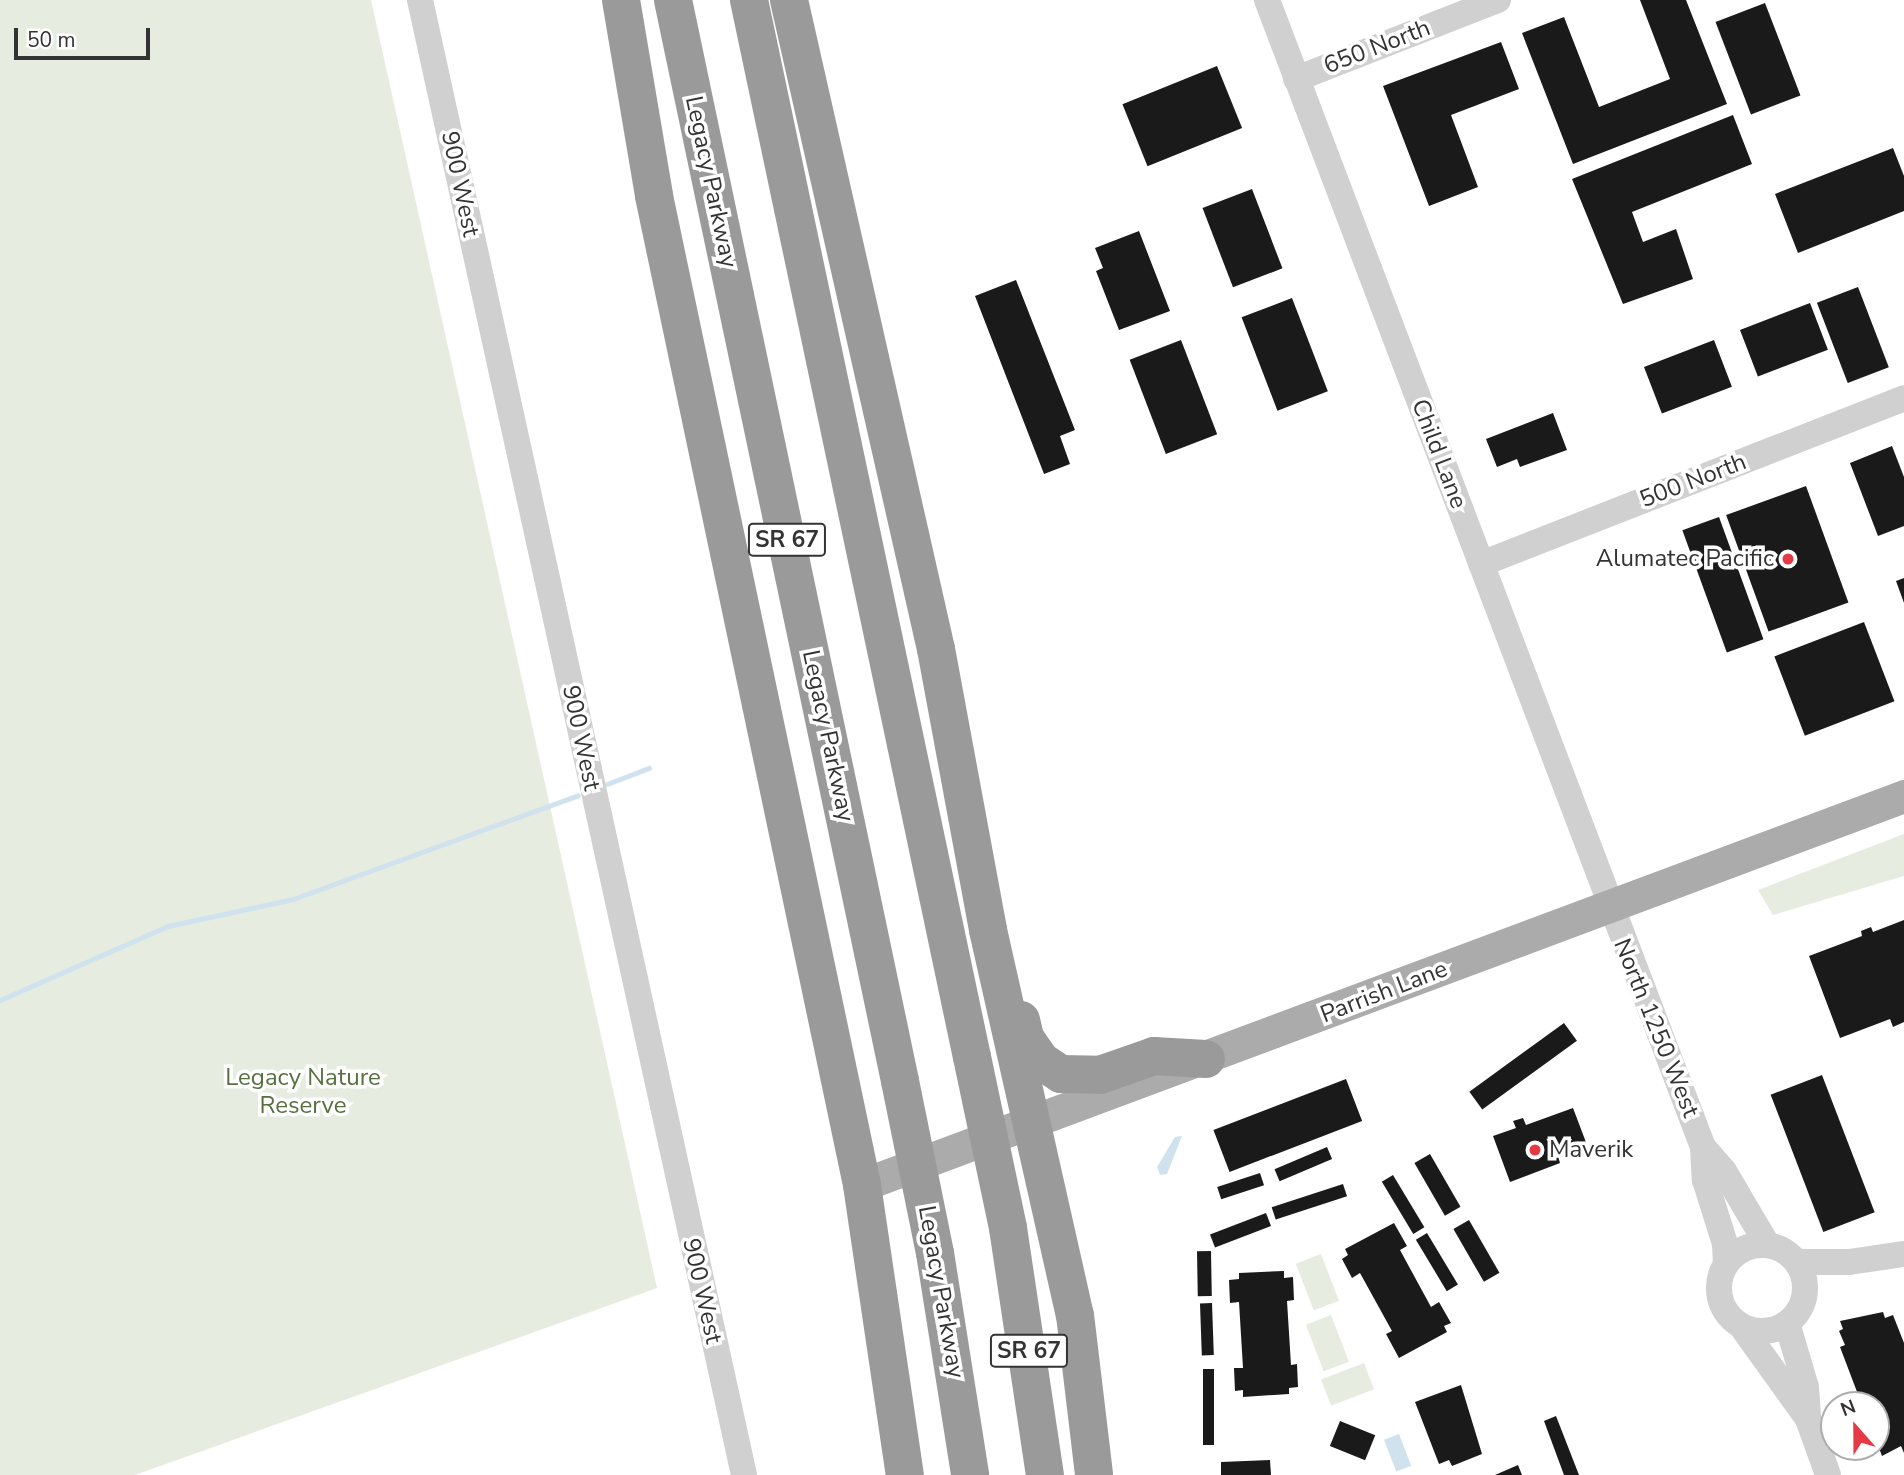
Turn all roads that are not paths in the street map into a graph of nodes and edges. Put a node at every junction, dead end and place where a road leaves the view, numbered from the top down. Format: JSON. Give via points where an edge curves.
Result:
{"nodes":[{"id":1,"x":420,"y":0,"type":"edge"},
{"id":2,"x":621,"y":0,"type":"edge"},
{"id":3,"x":673,"y":0,"type":"edge"},
{"id":4,"x":749,"y":0,"type":"edge"},
{"id":5,"x":789,"y":0,"type":"edge"},
{"id":6,"x":1267,"y":0,"type":"edge"},
{"id":7,"x":1499,"y":0,"type":"edge"},
{"id":8,"x":1296,"y":79,"type":"junction"},
{"id":9,"x":1904,"y":398,"type":"edge"},
{"id":10,"x":1481,"y":564,"type":"junction"},
{"id":11,"x":967,"y":796,"type":"junction"},
{"id":12,"x":1904,"y":796,"type":"edge"},
{"id":13,"x":1609,"y":909,"type":"junction"},
{"id":14,"x":1016,"y":1053,"type":"junction"},
{"id":15,"x":1206,"y":1059,"type":"junction"},
{"id":16,"x":1135,"y":1086,"type":"junction"},
{"id":17,"x":1033,"y":1124,"type":"junction"},
{"id":18,"x":1703,"y":1147,"type":"junction"},
{"id":19,"x":862,"y":1185,"type":"junction"},
{"id":20,"x":1767,"y":1244,"type":"junction"},
{"id":21,"x":1904,"y":1254,"type":"edge"},
{"id":22,"x":1797,"y":1262,"type":"junction"},
{"id":23,"x":1849,"y":1262,"type":"junction"},
{"id":24,"x":1726,"y":1263,"type":"junction"},
{"id":25,"x":1804,"y":1300,"type":"junction"},
{"id":26,"x":1787,"y":1323,"type":"junction"},
{"id":27,"x":1742,"y":1327,"type":"junction"},
{"id":28,"x":1808,"y":1419,"type":"junction"},
{"id":29,"x":744,"y":1475,"type":"edge"},
{"id":30,"x":905,"y":1475,"type":"edge"},
{"id":31,"x":970,"y":1475,"type":"edge"},
{"id":32,"x":1045,"y":1475,"type":"edge"},
{"id":33,"x":1094,"y":1475,"type":"edge"},
{"id":34,"x":1828,"y":1475,"type":"edge"}],
"edges":[{"from":1,"to":29,"type":"street","name":"900 West"},
{"from":2,"to":19,"type":"highway","via":[[654,196]]},
{"from":3,"to":31,"type":"highway","name":"Legacy Parkway","number":"SR 67","bridge":true,"via":[[935,1254]]},
{"from":4,"to":32,"type":"highway","number":"SR 67","bridge":true,"via":[[1007,1228]]},
{"from":5,"to":11,"type":"highway"},
{"from":6,"to":8,"type":"street","name":"Child Lane"},
{"from":7,"to":8,"type":"street","name":"650 North"},
{"from":8,"to":10,"type":"street","name":"Child Lane"},
{"from":9,"to":10,"type":"street","name":"500 North"},
{"from":10,"to":13,"type":"street","name":"Child Lane"},
{"from":11,"to":14,"type":"highway","via":[[988,930]]},
{"from":11,"to":15,"type":"highway","via":[[1026,1038],[1041,1062],[1061,1074],[1084,1076],[1154,1056]]},
{"from":12,"to":13,"type":"main road","name":"Parrish Lane"},
{"from":13,"to":15,"type":"main road","name":"Parrish Lane"},
{"from":13,"to":18,"type":"street","name":"North 1250 West"},
{"from":14,"to":16,"type":"highway","via":[[1033,1074],[1063,1091]]},
{"from":14,"to":17,"type":"highway"},
{"from":15,"to":16,"type":"main road","name":"Parrish Lane"},
{"from":16,"to":17,"type":"main road","name":"Parrish Lane"},
{"from":17,"to":19,"type":"main road","name":"Parrish Lane"},
{"from":17,"to":33,"type":"highway","via":[[1075,1315]]},
{"from":18,"to":20,"type":"street","name":"North 1250 West","via":[[1724,1171]]},
{"from":18,"to":24,"type":"street","name":"North 1250 West","via":[[1705,1180],[1725,1244]]},
{"from":19,"to":30,"type":"highway"},
{"from":20,"to":22,"type":"street","via":[[1784,1250]]},
{"from":20,"to":24,"type":"street","via":[[1743,1249]]},
{"from":21,"to":23,"type":"street"},
{"from":22,"to":23,"type":"street"},
{"from":22,"to":25,"type":"street"},
{"from":23,"to":25,"type":"street"},
{"from":24,"to":27,"type":"street","via":[[1718,1291],[1721,1305]]},
{"from":25,"to":26,"type":"street"},
{"from":26,"to":27,"type":"street","via":[[1767,1331]]},
{"from":26,"to":28,"type":"street","via":[[1806,1387]]},
{"from":27,"to":28,"type":"street"},
{"from":28,"to":34,"type":"street"}]}
